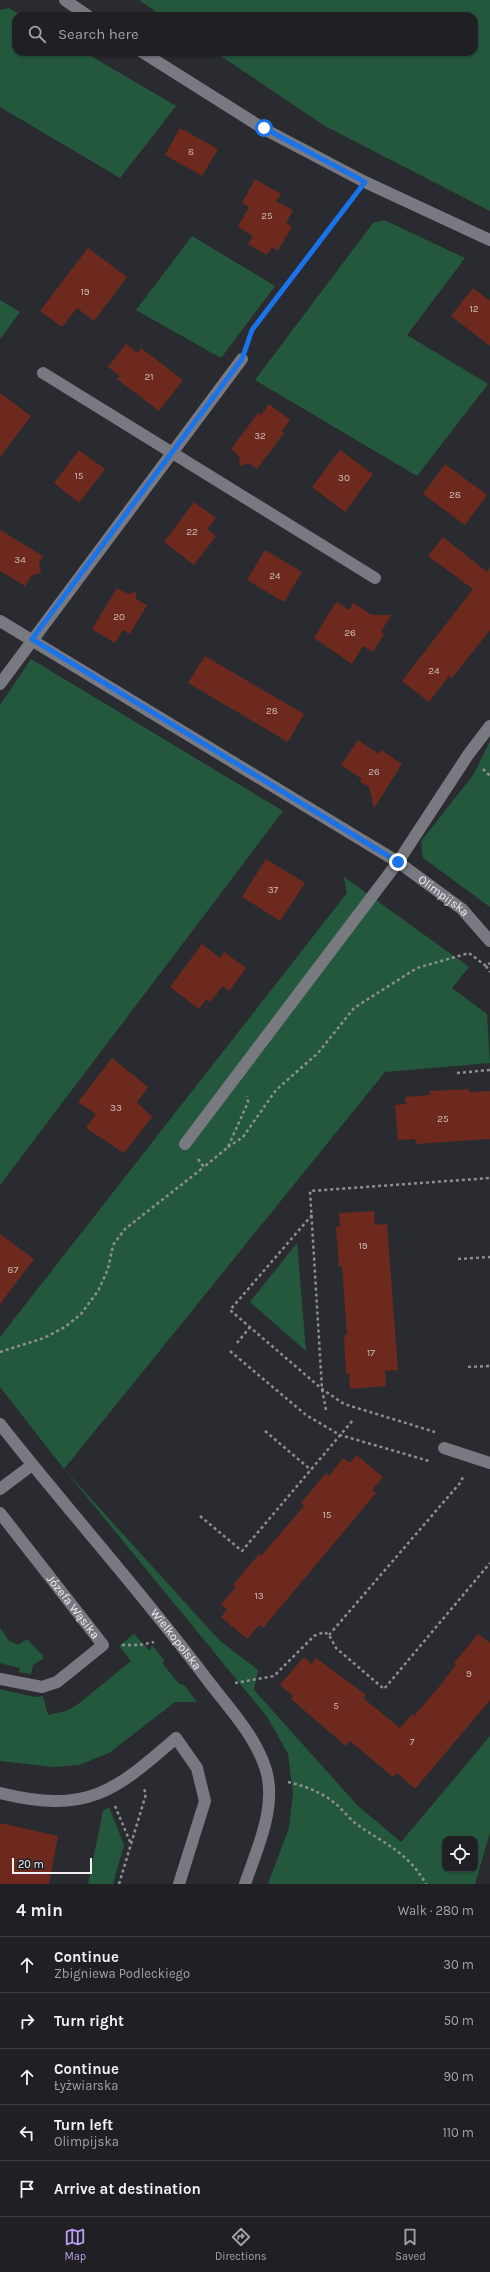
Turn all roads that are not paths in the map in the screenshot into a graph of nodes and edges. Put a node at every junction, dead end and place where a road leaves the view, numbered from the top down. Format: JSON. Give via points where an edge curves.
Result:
{"nodes":[{"id":1,"x":65,"y":0,"type":"edge"},
{"id":2,"x":82,"y":12,"type":"edge"},
{"id":3,"x":148,"y":56,"type":"edge"},
{"id":4,"x":490,"y":240,"type":"edge"},
{"id":5,"x":242,"y":359,"type":"road end"},
{"id":6,"x":43,"y":373,"type":"dead end"},
{"id":7,"x":171,"y":453,"type":"junction"},
{"id":8,"x":375,"y":578,"type":"dead end"},
{"id":9,"x":0,"y":622,"type":"edge"},
{"id":10,"x":32,"y":639,"type":"junction"},
{"id":11,"x":0,"y":684,"type":"edge"},
{"id":12,"x":490,"y":726,"type":"edge"},
{"id":13,"x":398,"y":862,"type":"junction"},
{"id":14,"x":490,"y":941,"type":"edge"},
{"id":15,"x":185,"y":1144,"type":"road end"},
{"id":16,"x":0,"y":1424,"type":"edge"},
{"id":17,"x":444,"y":1448,"type":"dead end"},
{"id":18,"x":490,"y":1463,"type":"edge"},
{"id":19,"x":32,"y":1465,"type":"junction"},
{"id":20,"x":0,"y":1489,"type":"edge"},
{"id":21,"x":0,"y":1513,"type":"edge"},
{"id":22,"x":0,"y":1679,"type":"edge"},
{"id":23,"x":0,"y":1793,"type":"edge"},
{"id":24,"x":179,"y":1884,"type":"edge"},
{"id":25,"x":245,"y":1884,"type":"edge"}],
"edges":[{"from":1,"to":2,"type":"street"},
{"from":3,"to":4,"type":"street","via":[[264,128],[365,182]]},
{"from":5,"to":7,"type":"street"},
{"from":6,"to":7,"type":"street"},
{"from":7,"to":8,"type":"street"},
{"from":7,"to":10,"type":"street"},
{"from":9,"to":10,"type":"street","name":"Olimpijska"},
{"from":10,"to":11,"type":"street"},
{"from":10,"to":13,"type":"street","name":"Olimpijska"},
{"from":12,"to":13,"type":"street"},
{"from":13,"to":14,"type":"street","name":"Olimpijska","via":[[462,909]]},
{"from":13,"to":15,"type":"street"},
{"from":16,"to":19,"type":"street","name":"Wielkopolska"},
{"from":17,"to":18,"type":"street"},
{"from":19,"to":20,"type":"street"},
{"from":19,"to":25,"type":"street","name":"Wielkopolska","via":[[190,1655],[256,1745],[266,1771],[269,1801],[265,1824]]},
{"from":21,"to":22,"type":"street","name":"Józefa Wąsika","via":[[103,1645],[57,1682],[42,1687]]},
{"from":23,"to":24,"type":"street","via":[[28,1800],[67,1802],[96,1796],[136,1772],[176,1738],[197,1768],[205,1801]]}]}
